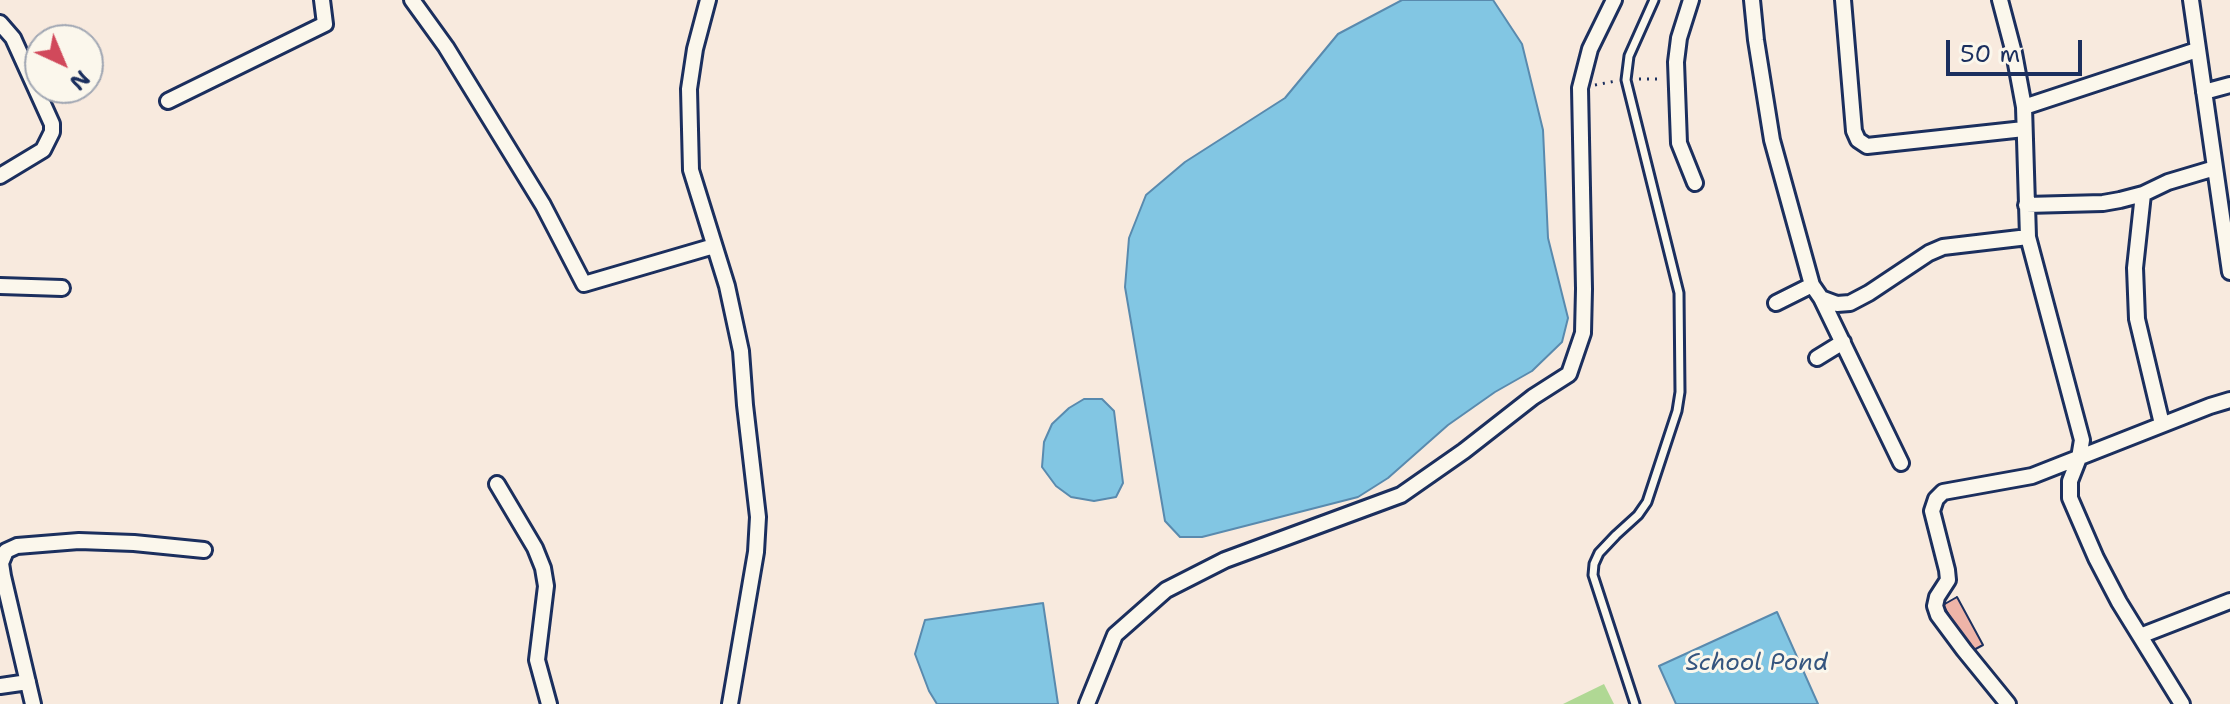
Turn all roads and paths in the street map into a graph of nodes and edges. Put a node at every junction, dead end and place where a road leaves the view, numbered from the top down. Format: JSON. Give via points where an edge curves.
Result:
{"nodes":[{"id":1,"x":322,"y":0,"type":"edge"},
{"id":2,"x":412,"y":0,"type":"edge"},
{"id":3,"x":708,"y":0,"type":"edge"},
{"id":4,"x":1614,"y":0,"type":"edge"},
{"id":5,"x":1654,"y":0,"type":"edge"},
{"id":6,"x":1691,"y":0,"type":"edge"},
{"id":7,"x":1752,"y":0,"type":"edge"},
{"id":8,"x":1843,"y":0,"type":"edge"},
{"id":9,"x":2000,"y":0,"type":"edge"},
{"id":10,"x":2191,"y":0,"type":"edge"},
{"id":11,"x":0,"y":23,"type":"edge"},
{"id":12,"x":2197,"y":50,"type":"junction"},
{"id":13,"x":2230,"y":85,"type":"edge"},
{"id":14,"x":2204,"y":92,"type":"junction"},
{"id":15,"x":168,"y":101,"type":"dead end"},
{"id":16,"x":2024,"y":107,"type":"junction"},
{"id":17,"x":2024,"y":129,"type":"junction"},
{"id":18,"x":2215,"y":168,"type":"junction"},
{"id":19,"x":0,"y":176,"type":"edge"},
{"id":20,"x":1695,"y":183,"type":"dead end"},
{"id":21,"x":2143,"y":194,"type":"junction"},
{"id":22,"x":2224,"y":197,"type":"edge"},
{"id":23,"x":2026,"y":205,"type":"junction"},
{"id":24,"x":2028,"y":237,"type":"junction"},
{"id":25,"x":714,"y":246,"type":"junction"},
{"id":26,"x":2230,"y":272,"type":"edge"},
{"id":27,"x":1812,"y":285,"type":"junction"},
{"id":28,"x":0,"y":286,"type":"edge"},
{"id":29,"x":62,"y":288,"type":"dead end"},
{"id":30,"x":1821,"y":298,"type":"junction"},
{"id":31,"x":1776,"y":303,"type":"dead end"},
{"id":32,"x":1843,"y":342,"type":"junction"},
{"id":33,"x":1817,"y":358,"type":"dead end"},
{"id":34,"x":2230,"y":400,"type":"edge"},
{"id":35,"x":2162,"y":424,"type":"junction"},
{"id":36,"x":2079,"y":458,"type":"junction"},
{"id":37,"x":1901,"y":463,"type":"dead end"},
{"id":38,"x":497,"y":484,"type":"dead end"},
{"id":39,"x":204,"y":550,"type":"dead end"},
{"id":40,"x":2230,"y":601,"type":"edge"},
{"id":41,"x":2140,"y":636,"type":"junction"},
{"id":42,"x":28,"y":682,"type":"junction"},
{"id":43,"x":0,"y":686,"type":"edge"},
{"id":44,"x":33,"y":704,"type":"edge"},
{"id":45,"x":549,"y":704,"type":"edge"},
{"id":46,"x":730,"y":704,"type":"edge"},
{"id":47,"x":1087,"y":704,"type":"edge"},
{"id":48,"x":1635,"y":704,"type":"edge"},
{"id":49,"x":2008,"y":704,"type":"edge"},
{"id":50,"x":2182,"y":704,"type":"edge"}],
"edges":[{"from":1,"to":15,"type":"street","via":[[325,24]]},
{"from":2,"to":25,"type":"street","via":[[543,205],[584,284]]},
{"from":3,"to":25,"type":"street","via":[[689,89],[690,143],[691,170]]},
{"from":4,"to":47,"type":"street","via":[[1590,49],[1580,88],[1583,333],[1569,374],[1401,495],[1225,560],[1166,590],[1115,635]]},
{"from":5,"to":48,"type":"lane","via":[[1629,56],[1626,80],[1679,293],[1680,392],[1647,502],[1599,553],[1593,575]]},
{"from":6,"to":20,"type":"street","via":[[1676,62],[1679,143]]},
{"from":7,"to":27,"type":"street","via":[[1772,140]]},
{"from":8,"to":17,"type":"street","via":[[1858,140],[1867,146]]},
{"from":9,"to":16,"type":"street"},
{"from":10,"to":12,"type":"street"},
{"from":11,"to":19,"type":"street","via":[[13,38],[52,124],[43,150]]},
{"from":12,"to":14,"type":"street"},
{"from":12,"to":16,"type":"street"},
{"from":13,"to":14,"type":"street"},
{"from":14,"to":18,"type":"street"},
{"from":16,"to":17,"type":"street"},
{"from":17,"to":23,"type":"street"},
{"from":18,"to":21,"type":"street"},
{"from":18,"to":22,"type":"street"},
{"from":21,"to":23,"type":"street","via":[[2103,203]]},
{"from":21,"to":35,"type":"street","via":[[2135,268],[2137,319]]},
{"from":22,"to":26,"type":"street"},
{"from":23,"to":24,"type":"street"},
{"from":24,"to":30,"type":"street","via":[[1943,247],[1850,303]]},
{"from":24,"to":36,"type":"street","via":[[2078,422]]},
{"from":25,"to":46,"type":"street","via":[[741,351],[758,517]]},
{"from":27,"to":30,"type":"street"},
{"from":27,"to":31,"type":"street"},
{"from":28,"to":29,"type":"street"},
{"from":30,"to":32,"type":"street"},
{"from":32,"to":33,"type":"street"},
{"from":32,"to":37,"type":"street"},
{"from":34,"to":35,"type":"street"},
{"from":35,"to":36,"type":"street"},
{"from":36,"to":41,"type":"street","via":[[2070,498]]},
{"from":36,"to":49,"type":"street","via":[[2032,476],[1943,492],[1932,511],[1948,580],[1937,597],[1938,615]]},
{"from":38,"to":45,"type":"street","via":[[543,568],[546,586],[537,660]]},
{"from":39,"to":42,"type":"street","via":[[79,541],[6,551],[3,576]]},
{"from":40,"to":41,"type":"street"},
{"from":41,"to":50,"type":"street"},
{"from":42,"to":43,"type":"street"},
{"from":42,"to":44,"type":"street"}]}
